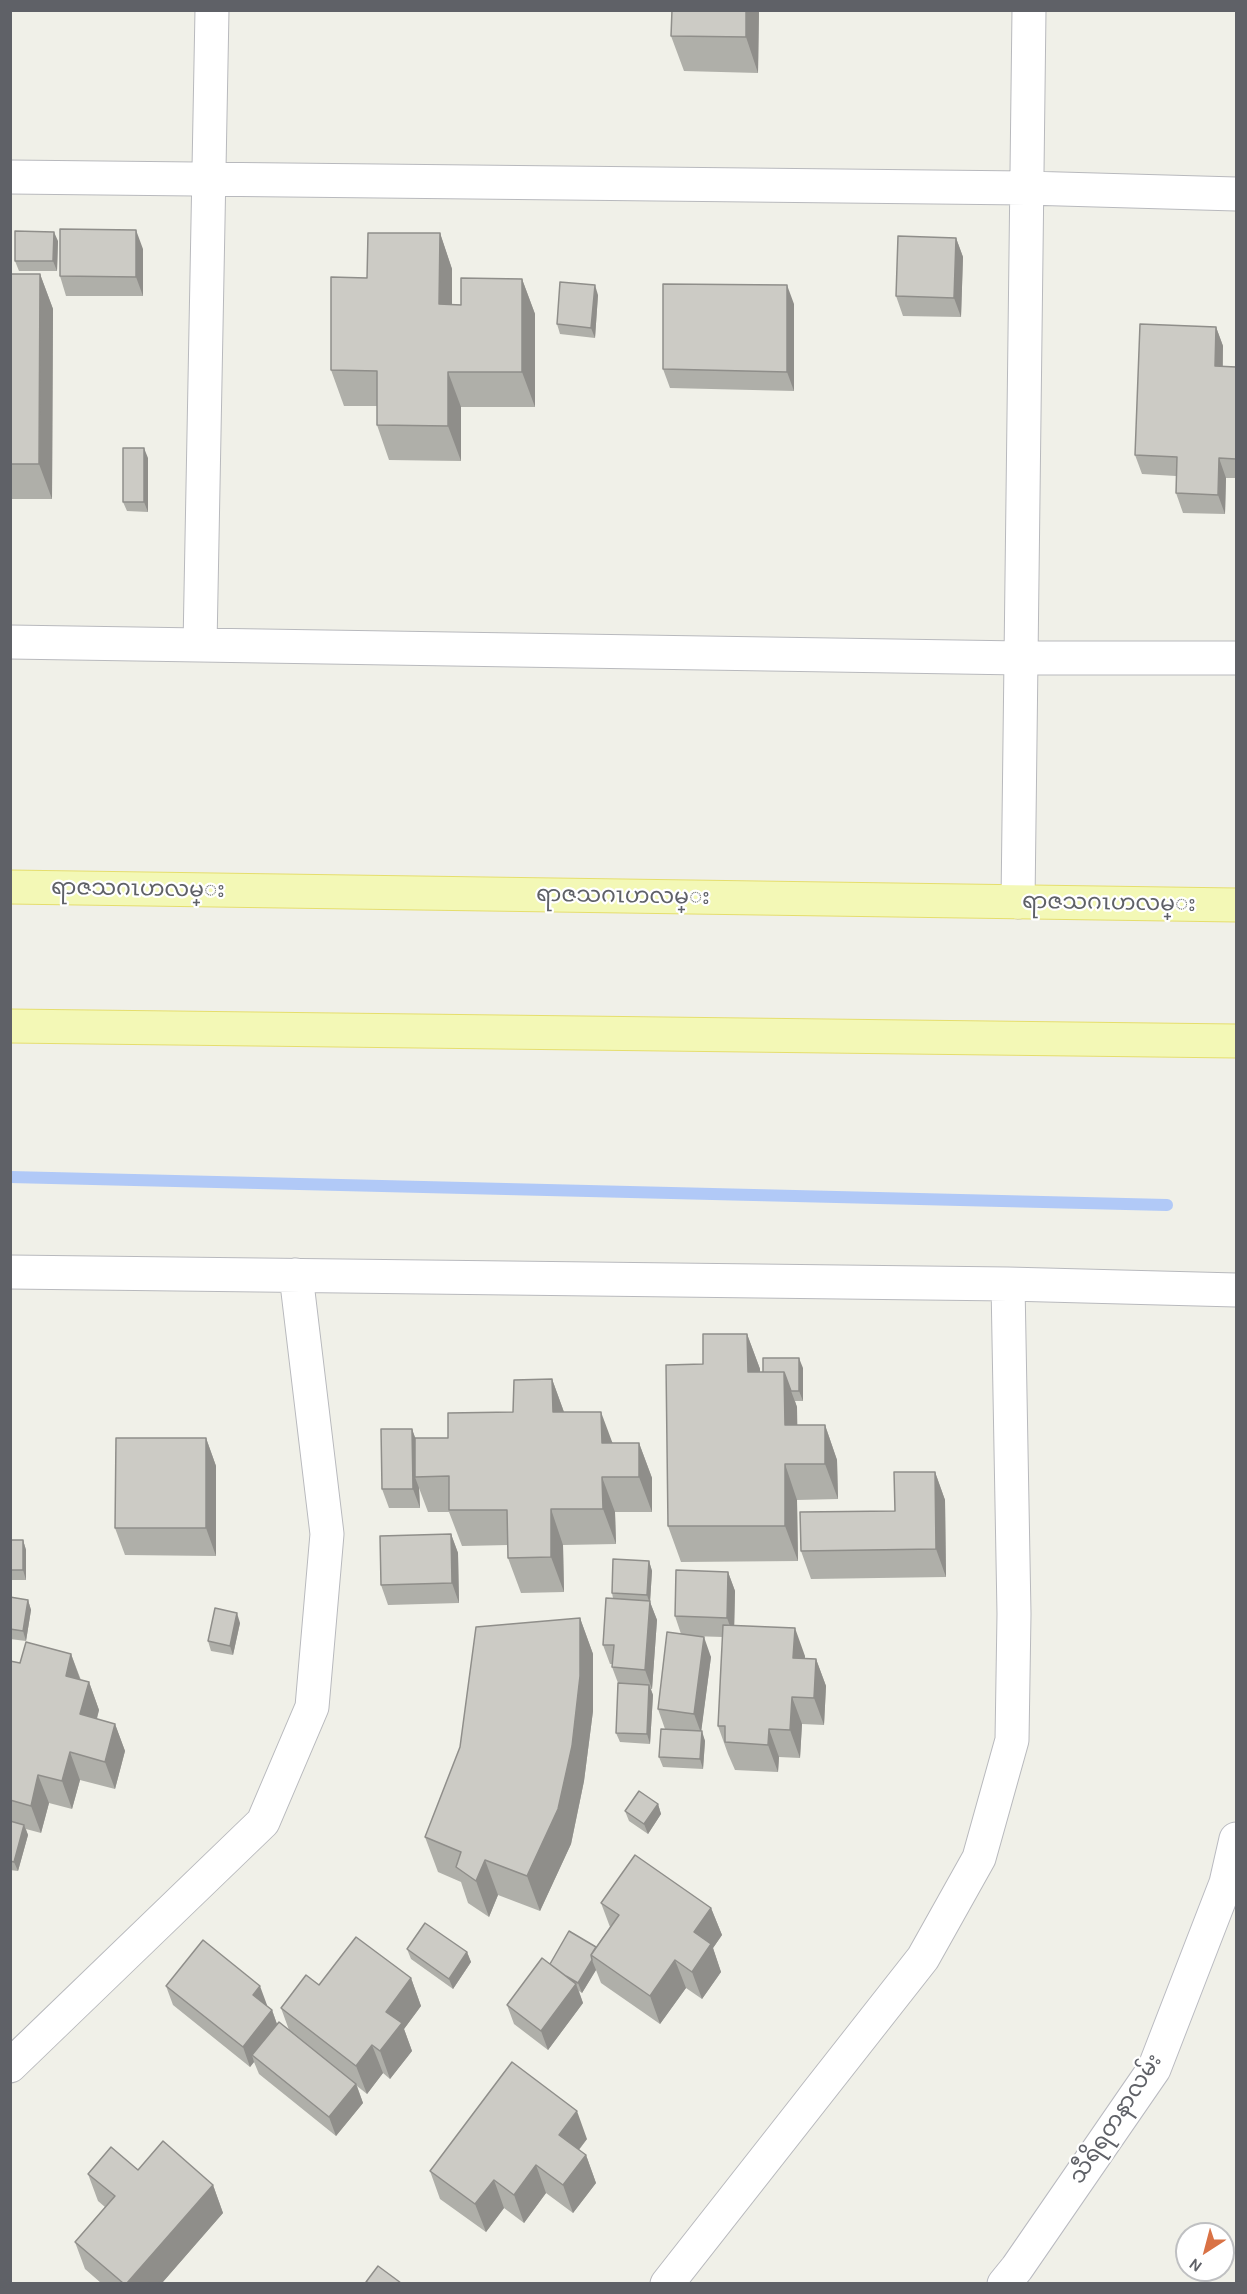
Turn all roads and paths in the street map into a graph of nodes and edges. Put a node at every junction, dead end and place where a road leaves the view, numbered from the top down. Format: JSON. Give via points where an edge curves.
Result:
{"nodes":[{"id":1,"x":212,"y":10,"type":"edge"},
{"id":2,"x":1029,"y":10,"type":"edge"},
{"id":3,"x":10,"y":177,"type":"edge"},
{"id":4,"x":209,"y":179,"type":"junction"},
{"id":5,"x":1026,"y":188,"type":"junction"},
{"id":6,"x":1236,"y":194,"type":"edge"},
{"id":7,"x":10,"y":642,"type":"edge"},
{"id":8,"x":200,"y":645,"type":"junction"},
{"id":9,"x":1021,"y":658,"type":"junction"},
{"id":10,"x":1236,"y":658,"type":"edge"},
{"id":11,"x":10,"y":887,"type":"edge"},
{"id":12,"x":1017,"y":902,"type":"junction"},
{"id":13,"x":1236,"y":905,"type":"edge"},
{"id":14,"x":10,"y":1026,"type":"edge"},
{"id":15,"x":1236,"y":1041,"type":"edge"},
{"id":16,"x":10,"y":1272,"type":"edge"},
{"id":17,"x":296,"y":1275,"type":"junction"},
{"id":18,"x":1008,"y":1284,"type":"junction"},
{"id":19,"x":1236,"y":1290,"type":"edge"},
{"id":20,"x":1236,"y":1839,"type":"edge"},
{"id":21,"x":10,"y":2066,"type":"edge"},
{"id":22,"x":667,"y":2283,"type":"edge"},
{"id":23,"x":1004,"y":2283,"type":"edge"}],
"edges":[{"from":1,"to":4,"type":"street"},
{"from":2,"to":5,"type":"street"},
{"from":3,"to":4,"type":"street"},
{"from":4,"to":5,"type":"street"},
{"from":4,"to":8,"type":"street"},
{"from":5,"to":6,"type":"street"},
{"from":5,"to":9,"type":"street"},
{"from":7,"to":8,"type":"street"},
{"from":8,"to":9,"type":"street"},
{"from":9,"to":10,"type":"street"},
{"from":9,"to":12,"type":"street"},
{"from":11,"to":12,"type":"main road","name":"ရာဇသဂၤဟလမ္း"},
{"from":12,"to":13,"type":"main road","name":"ရာဇသဂၤဟလမ္း"},
{"from":14,"to":15,"type":"main road"},
{"from":16,"to":17,"type":"street"},
{"from":17,"to":18,"type":"street"},
{"from":17,"to":21,"type":"street","via":[[327,1534],[312,1707],[263,1822]]},
{"from":18,"to":19,"type":"street"},
{"from":18,"to":22,"type":"street","via":[[1014,1614],[1012,1740],[979,1858],[923,1958]]},
{"from":20,"to":23,"type":"street","name":"သီရိရတနာလမ်း","via":[[1226,1882],[1154,2069]]}]}
